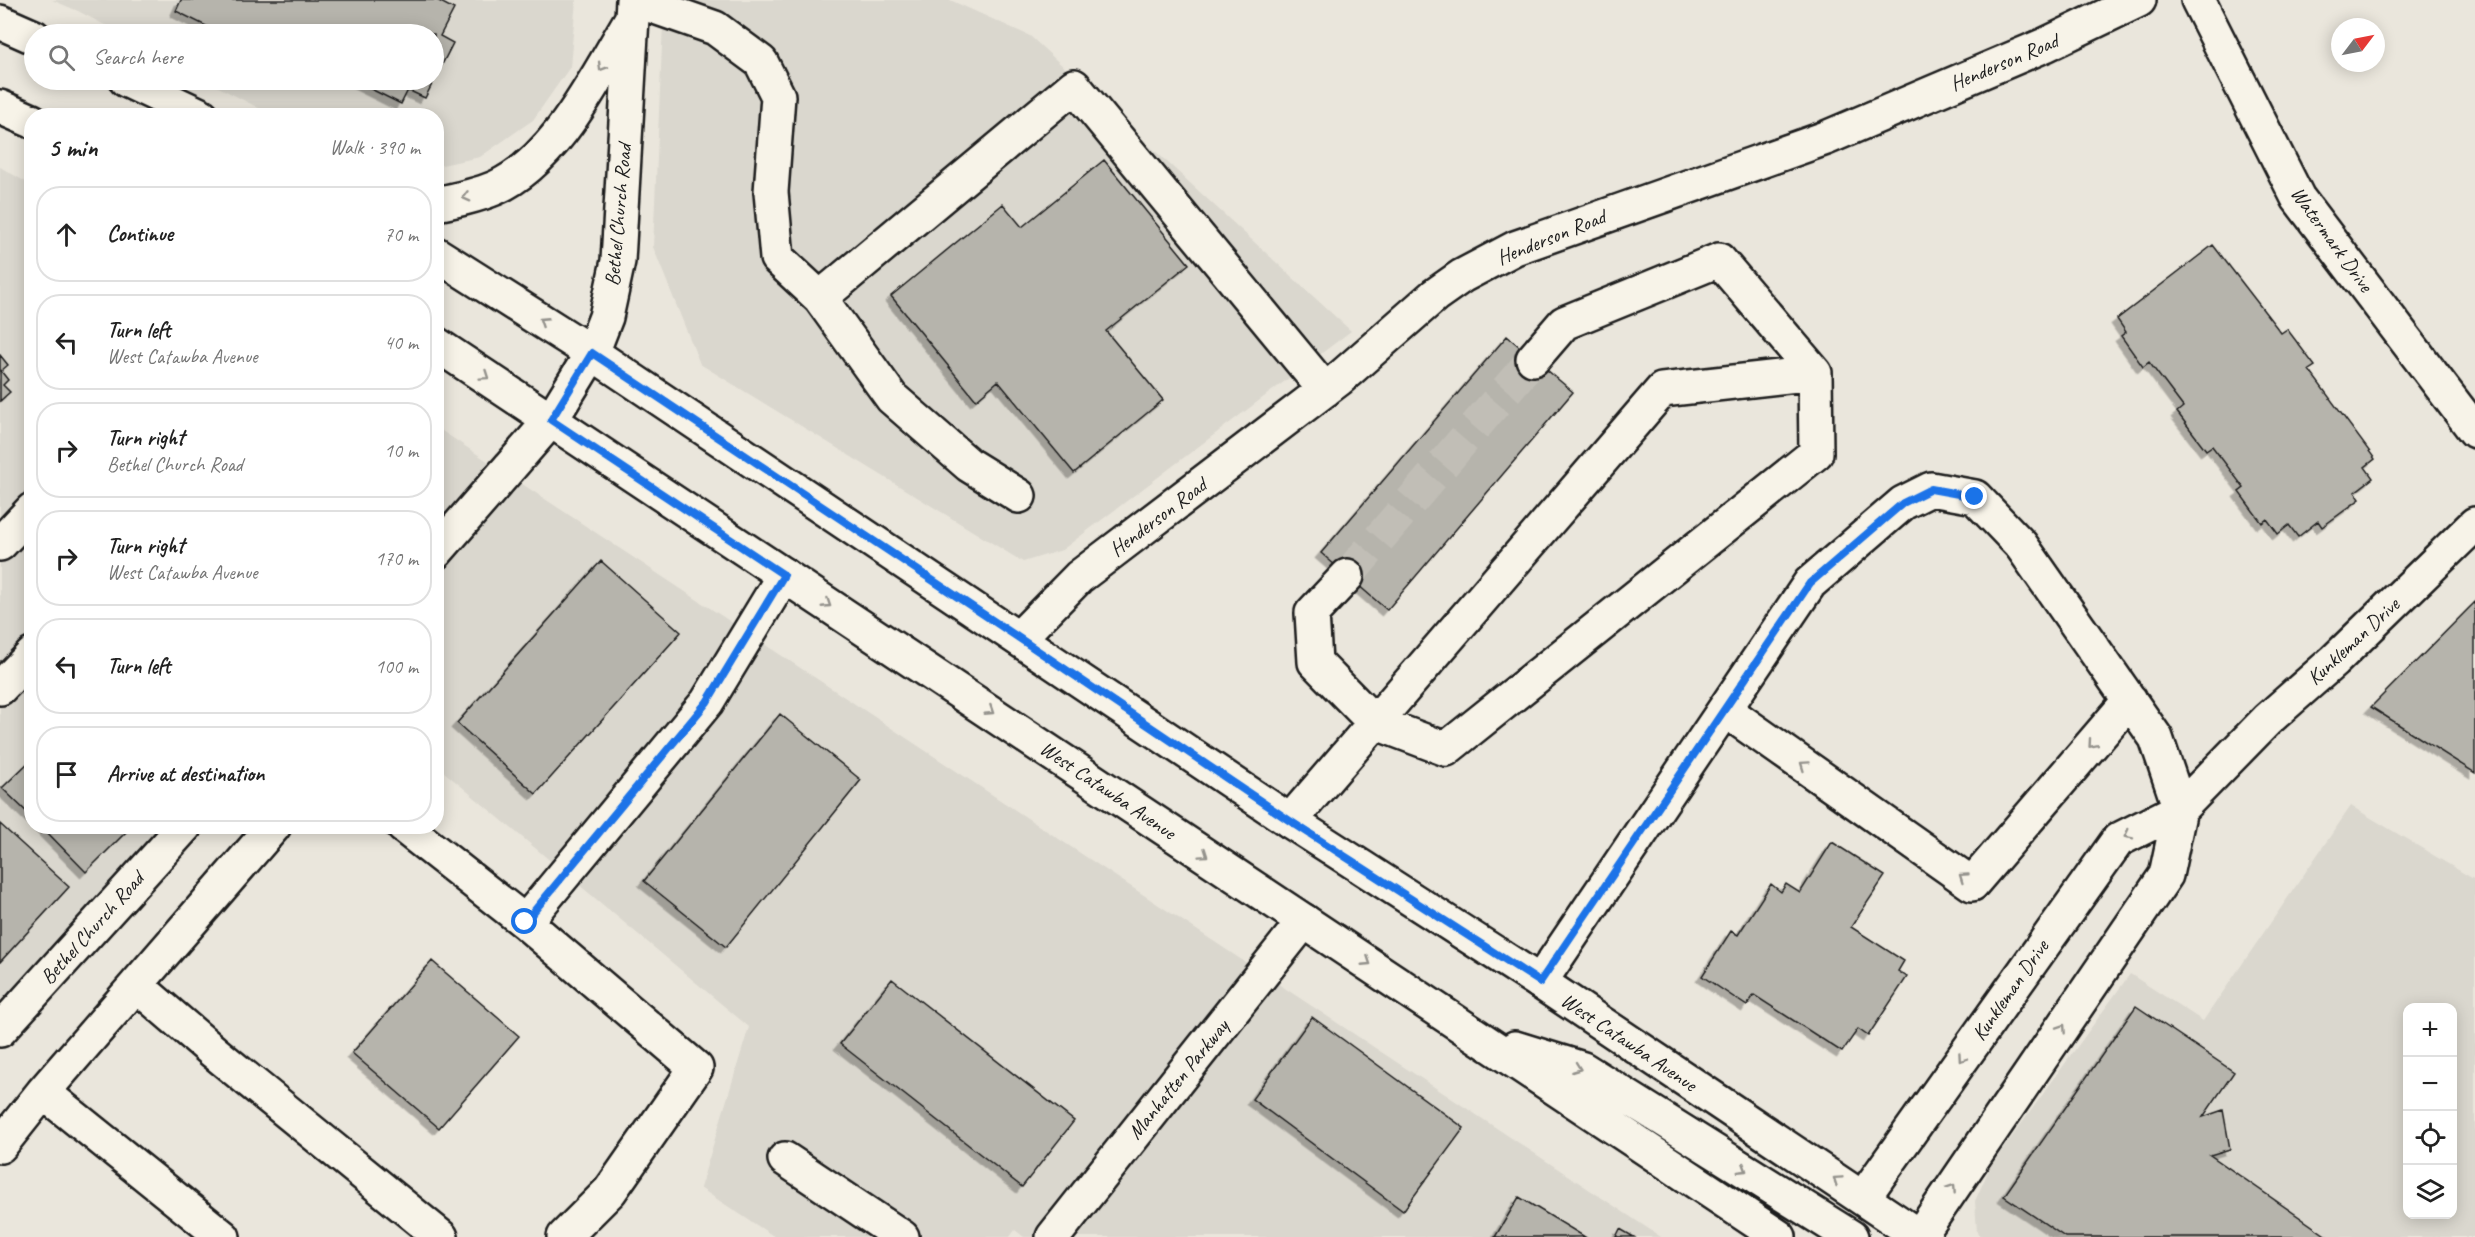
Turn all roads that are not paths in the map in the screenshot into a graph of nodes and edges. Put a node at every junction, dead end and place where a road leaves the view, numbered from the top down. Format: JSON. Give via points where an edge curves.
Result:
{"nodes":[{"id":1,"x":2139,"y":0,"type":"edge"},
{"id":2,"x":2198,"y":0,"type":"edge"},
{"id":3,"x":633,"y":6,"type":"edge"},
{"id":4,"x":0,"y":22,"type":"edge"},
{"id":5,"x":24,"y":33,"type":"edge"},
{"id":6,"x":147,"y":90,"type":"edge"},
{"id":7,"x":0,"y":107,"type":"edge"},
{"id":8,"x":185,"y":108,"type":"edge"},
{"id":9,"x":24,"y":118,"type":"edge"},
{"id":10,"x":444,"y":202,"type":"edge"},
{"id":11,"x":444,"y":259,"type":"edge"},
{"id":12,"x":820,"y":298,"type":"junction"},
{"id":13,"x":444,"y":349,"type":"edge"},
{"id":14,"x":592,"y":353,"type":"junction"},
{"id":15,"x":1533,"y":359,"type":"tunnel mouth"},
{"id":16,"x":1815,"y":373,"type":"junction"},
{"id":17,"x":1325,"y":390,"type":"junction"},
{"id":18,"x":551,"y":420,"type":"junction"},
{"id":19,"x":2475,"y":431,"type":"edge"},
{"id":20,"x":1019,"y":495,"type":"dead end"},
{"id":21,"x":24,"y":518,"type":"edge"},
{"id":22,"x":2475,"y":524,"type":"edge"},
{"id":23,"x":444,"y":543,"type":"edge"},
{"id":24,"x":0,"y":544,"type":"edge"},
{"id":25,"x":784,"y":575,"type":"junction"},
{"id":26,"x":1347,"y":576,"type":"tunnel mouth"},
{"id":27,"x":1019,"y":638,"type":"junction"},
{"id":28,"x":24,"y":663,"type":"edge"},
{"id":29,"x":0,"y":688,"type":"edge"},
{"id":30,"x":2130,"y":700,"type":"junction"},
{"id":31,"x":1725,"y":710,"type":"junction"},
{"id":32,"x":1374,"y":722,"type":"junction"},
{"id":33,"x":2180,"y":809,"type":"junction"},
{"id":34,"x":1290,"y":821,"type":"junction"},
{"id":35,"x":178,"y":834,"type":"edge"},
{"id":36,"x":267,"y":834,"type":"edge"},
{"id":37,"x":413,"y":834,"type":"edge"},
{"id":38,"x":1304,"y":921,"type":"junction"},
{"id":39,"x":525,"y":922,"type":"junction"},
{"id":40,"x":1540,"y":982,"type":"junction"},
{"id":41,"x":136,"y":985,"type":"junction"},
{"id":42,"x":0,"y":1030,"type":"edge"},
{"id":43,"x":1481,"y":1038,"type":"junction"},
{"id":44,"x":43,"y":1092,"type":"junction"},
{"id":45,"x":0,"y":1146,"type":"edge"},
{"id":46,"x":785,"y":1159,"type":"dead end"},
{"id":47,"x":1863,"y":1198,"type":"junction"},
{"id":48,"x":223,"y":1237,"type":"edge"},
{"id":49,"x":441,"y":1237,"type":"edge"},
{"id":50,"x":564,"y":1237,"type":"edge"},
{"id":51,"x":902,"y":1237,"type":"edge"},
{"id":52,"x":1053,"y":1237,"type":"edge"},
{"id":53,"x":1778,"y":1237,"type":"edge"},
{"id":54,"x":1851,"y":1237,"type":"edge"},
{"id":55,"x":1919,"y":1237,"type":"edge"}],
"edges":[{"from":1,"to":17,"type":"street","name":"Henderson Road","via":[[2045,45],[1826,138],[1515,248],[1435,295]]},
{"from":2,"to":19,"type":"street","name":"Watermark Drive","via":[[2298,198]]},
{"from":3,"to":10,"type":"street","one_way":true,"via":[[576,111],[553,142],[496,188]]},
{"from":3,"to":12,"type":"street","via":[[715,28],[761,62],[778,96],[771,192],[777,258]]},
{"from":3,"to":14,"type":"street","name":"Bethel Church Road","via":[[618,261],[606,317]]},
{"from":4,"to":5,"type":"street"},
{"from":6,"to":8,"type":"street"},
{"from":7,"to":9,"type":"street"},
{"from":14,"to":11,"type":"street","name":"West Catawba Avenue","one_way":true},
{"from":12,"to":17,"type":"street","via":[[1074,86]]},
{"from":12,"to":20,"type":"street","via":[[892,398],[969,465]]},
{"from":13,"to":18,"type":"street","name":"West Catawba Avenue","one_way":true},
{"from":14,"to":18,"type":"street","name":"Bethel Church Road"},
{"from":14,"to":27,"type":"street","name":"West Catawba Avenue"},
{"from":15,"to":16,"type":"street","via":[[1564,323],[1719,260]]},
{"from":16,"to":32,"type":"street","via":[[1662,390]]},
{"from":16,"to":32,"type":"street","via":[[1816,453],[1446,749]]},
{"from":17,"to":27,"type":"street","name":"Henderson Road","via":[[1079,577]]},
{"from":18,"to":23,"type":"street","name":"Bethel Church Road"},
{"from":18,"to":25,"type":"street","name":"West Catawba Avenue"},
{"from":21,"to":24,"type":"street"},
{"from":22,"to":33,"type":"street","name":"Kunkleman Drive","via":[[2334,661],[2267,720]]},
{"from":25,"to":38,"type":"street","name":"West Catawba Avenue","one_way":true},
{"from":25,"to":39,"type":"street","via":[[707,702]]},
{"from":26,"to":32,"type":"street","via":[[1312,613],[1315,662]]},
{"from":27,"to":34,"type":"street","name":"West Catawba Avenue"},
{"from":28,"to":29,"type":"street"},
{"from":30,"to":31,"type":"street","one_way":true,"via":[[1972,884]]},
{"from":30,"to":31,"type":"street","via":[[2021,545],[1975,497],[1931,489],[1903,503],[1810,583]]},
{"from":30,"to":33,"type":"street","via":[[2156,738]]},
{"from":31,"to":40,"type":"street"},
{"from":32,"to":34,"type":"street"},
{"from":33,"to":47,"type":"street","name":"Kunkleman Drive","one_way":true,"via":[[2118,840]]},
{"from":55,"to":33,"type":"street","one_way":true,"via":[[2166,875]]},
{"from":34,"to":40,"type":"street","name":"West Catawba Avenue"},
{"from":35,"to":42,"type":"street","name":"Bethel Church Road"},
{"from":36,"to":41,"type":"street"},
{"from":37,"to":39,"type":"street"},
{"from":38,"to":43,"type":"street","name":"West Catawba Avenue","one_way":true},
{"from":38,"to":52,"type":"street","name":"Manhatten Parkway"},
{"from":39,"to":50,"type":"street","via":[[696,1068],[610,1191]]},
{"from":47,"to":40,"type":"street","name":"West Catawba Avenue","one_way":true},
{"from":41,"to":44,"type":"street"},
{"from":41,"to":49,"type":"street"},
{"from":43,"to":53,"type":"street","name":"West Catawba Avenue"},
{"from":43,"to":54,"type":"street","one_way":true,"via":[[1583,1069]]},
{"from":44,"to":45,"type":"street"},
{"from":44,"to":48,"type":"street"},
{"from":46,"to":51,"type":"street"},
{"from":47,"to":55,"type":"street","name":"West Catawba Avenue"}]}
